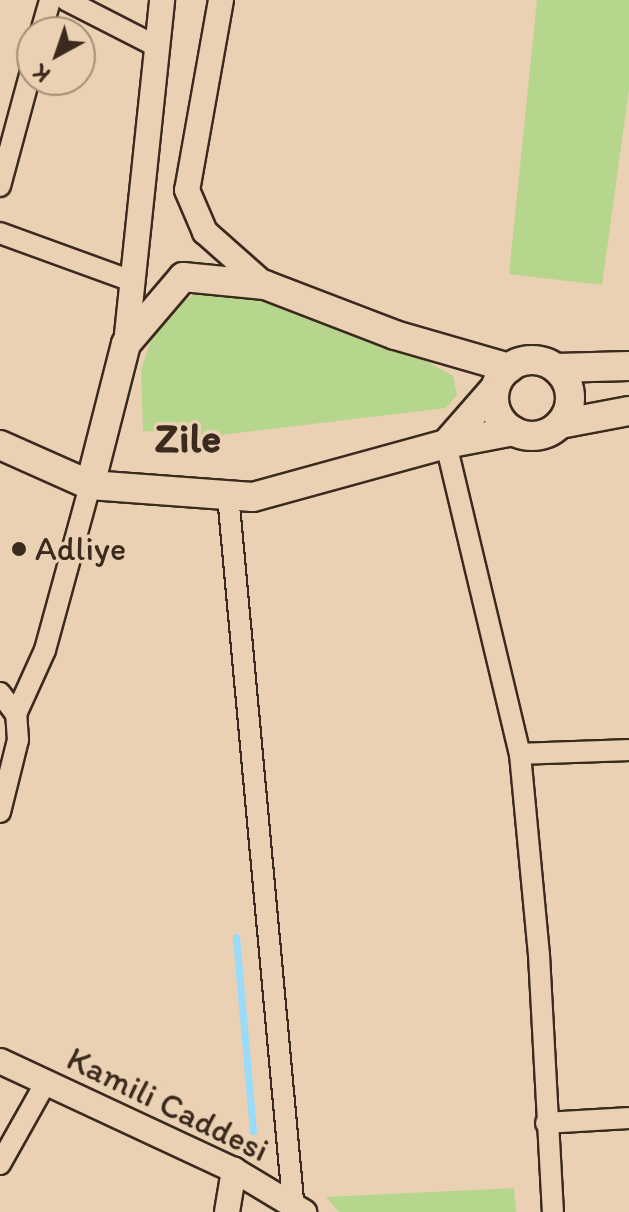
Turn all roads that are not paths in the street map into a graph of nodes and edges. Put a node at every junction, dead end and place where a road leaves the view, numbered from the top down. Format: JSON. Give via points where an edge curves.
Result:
{"nodes":[{"id":1,"x":66,"y":0,"type":"edge"},
{"id":2,"x":162,"y":0,"type":"edge"},
{"id":3,"x":221,"y":0,"type":"edge"},
{"id":4,"x":154,"y":45,"type":"junction"},
{"id":5,"x":24,"y":96,"type":"edge"},
{"id":6,"x":0,"y":186,"type":"edge"},
{"id":7,"x":0,"y":233,"type":"edge"},
{"id":8,"x":132,"y":281,"type":"junction"},
{"id":9,"x":265,"y":285,"type":"junction"},
{"id":10,"x":126,"y":344,"type":"junction"},
{"id":11,"x":629,"y":366,"type":"edge"},
{"id":12,"x":556,"y":368,"type":"junction"},
{"id":13,"x":502,"y":378,"type":"junction"},
{"id":14,"x":629,"y":411,"type":"edge"},
{"id":15,"x":560,"y":424,"type":"junction"},
{"id":16,"x":514,"y":431,"type":"junction"},
{"id":17,"x":446,"y":444,"type":"junction"},
{"id":18,"x":0,"y":445,"type":"edge"},
{"id":19,"x":90,"y":485,"type":"junction"},
{"id":20,"x":228,"y":495,"type":"junction"},
{"id":21,"x":0,"y":693,"type":"edge"},
{"id":22,"x":8,"y":718,"type":"edge"},
{"id":23,"x":629,"y":750,"type":"edge"},
{"id":24,"x":520,"y":754,"type":"junction"},
{"id":25,"x":0,"y":812,"type":"edge"},
{"id":26,"x":0,"y":1061,"type":"edge"},
{"id":27,"x":46,"y":1082,"type":"junction"},
{"id":28,"x":629,"y":1118,"type":"edge"},
{"id":29,"x":546,"y":1123,"type":"junction"},
{"id":30,"x":0,"y":1164,"type":"edge"},
{"id":31,"x":234,"y":1170,"type":"junction"},
{"id":32,"x":297,"y":1210,"type":"edge"},
{"id":33,"x":227,"y":1212,"type":"edge"},
{"id":34,"x":553,"y":1212,"type":"edge"}],
"edges":[{"from":1,"to":4,"type":"street"},
{"from":2,"to":4,"type":"street"},
{"from":3,"to":9,"type":"street","via":[[187,190],[205,232]]},
{"from":4,"to":8,"type":"street"},
{"from":5,"to":6,"type":"street"},
{"from":7,"to":8,"type":"street"},
{"from":8,"to":10,"type":"street"},
{"from":9,"to":10,"type":"main road","via":[[183,277]]},
{"from":9,"to":13,"type":"main road"},
{"from":10,"to":19,"type":"main road"},
{"from":11,"to":12,"type":"main road"},
{"from":12,"to":13,"type":"main road","via":[[532,360]]},
{"from":12,"to":15,"type":"main road","via":[[570,401]]},
{"from":13,"to":16,"type":"main road","via":[[497,412]]},
{"from":13,"to":17,"type":"main road"},
{"from":14,"to":15,"type":"main road"},
{"from":15,"to":16,"type":"main road","via":[[538,436]]},
{"from":16,"to":17,"type":"main road"},
{"from":17,"to":20,"type":"main road","via":[[253,497]]},
{"from":17,"to":24,"type":"street"},
{"from":18,"to":19,"type":"main road"},
{"from":19,"to":20,"type":"main road"},
{"from":19,"to":22,"type":"street","via":[[45,650]]},
{"from":20,"to":32,"type":"street"},
{"from":21,"to":22,"type":"street"},
{"from":22,"to":25,"type":"street","via":[[18,740]]},
{"from":23,"to":24,"type":"street"},
{"from":24,"to":29,"type":"street","via":[[539,955]]},
{"from":26,"to":27,"type":"street","name":"Kamili Caddesi"},
{"from":27,"to":30,"type":"street"},
{"from":27,"to":31,"type":"street","name":"Kamili Caddesi"},
{"from":28,"to":29,"type":"street"},
{"from":29,"to":34,"type":"street"},
{"from":31,"to":32,"type":"street","name":"Kamili Caddesi"},
{"from":31,"to":33,"type":"street"}]}
